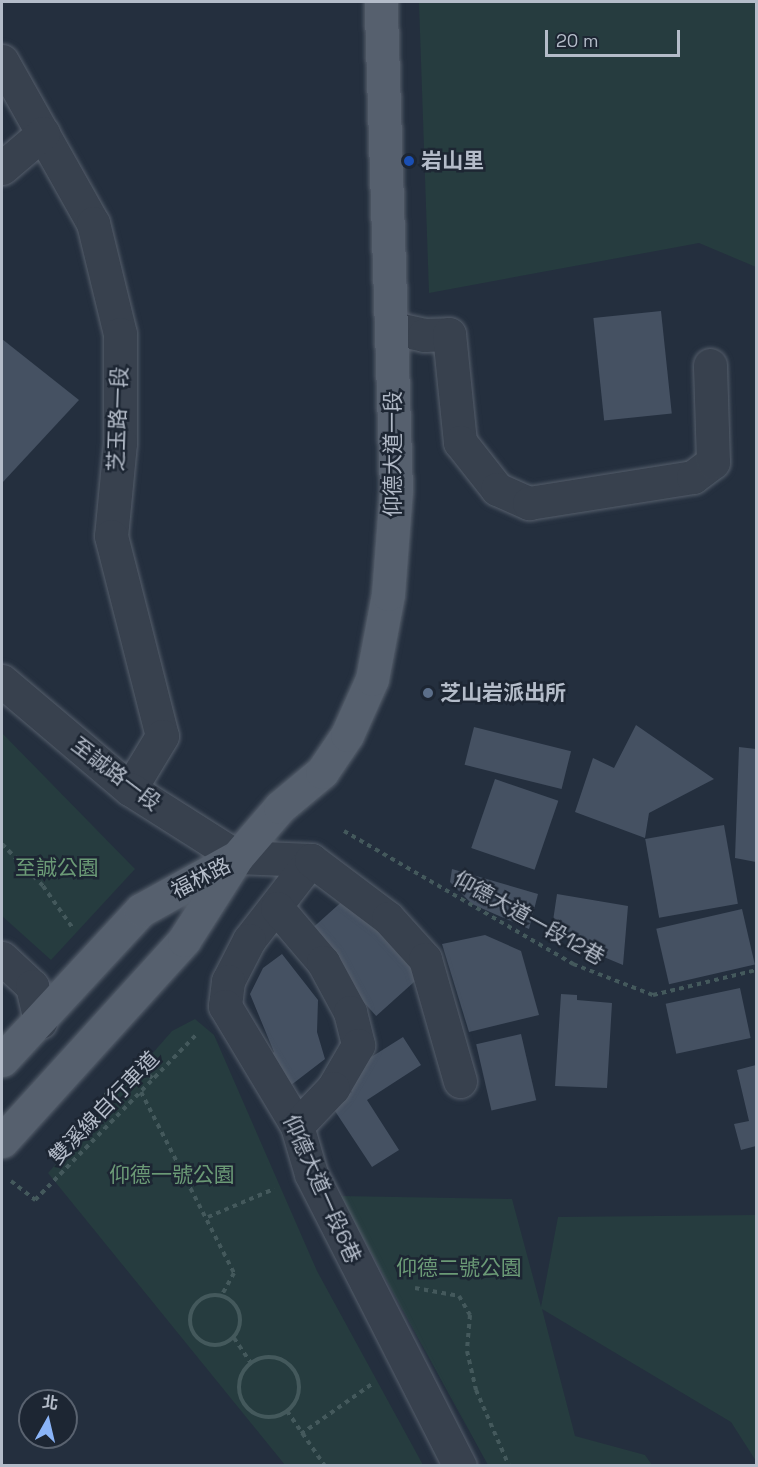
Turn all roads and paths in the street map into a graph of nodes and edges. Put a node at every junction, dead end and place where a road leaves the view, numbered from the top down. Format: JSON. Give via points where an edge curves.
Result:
{"nodes":[{"id":1,"x":381,"y":2,"type":"edge"},
{"id":2,"x":2,"y":61,"type":"edge"},
{"id":3,"x":43,"y":133,"type":"junction"},
{"id":4,"x":2,"y":168,"type":"edge"},
{"id":5,"x":392,"y":328,"type":"junction"},
{"id":6,"x":710,"y":365,"type":"dead end"},
{"id":7,"x":2,"y":681,"type":"edge"},
{"id":8,"x":130,"y":789,"type":"junction"},
{"id":9,"x":333,"y":825,"type":"dead end"},
{"id":10,"x":2,"y":844,"type":"edge"},
{"id":11,"x":237,"y":857,"type":"junction"},
{"id":12,"x":310,"y":860,"type":"junction"},
{"id":13,"x":277,"y":908,"type":"junction"},
{"id":14,"x":75,"y":933,"type":"dead end"},
{"id":15,"x":2,"y":958,"type":"edge"},
{"id":16,"x":756,"y":970,"type":"edge"},
{"id":17,"x":225,"y":1006,"type":"junction"},
{"id":18,"x":39,"y":1022,"type":"junction"},
{"id":19,"x":6,"y":1056,"type":"edge"},
{"id":20,"x":153,"y":1079,"type":"junction"},
{"id":21,"x":460,"y":1081,"type":"dead end"},
{"id":22,"x":141,"y":1092,"type":"junction"},
{"id":23,"x":80,"y":1122,"type":"dead end"},
{"id":24,"x":297,"y":1126,"type":"junction"},
{"id":25,"x":2,"y":1141,"type":"edge"},
{"id":26,"x":2,"y":1173,"type":"edge"},
{"id":27,"x":310,"y":1174,"type":"junction"},
{"id":28,"x":208,"y":1218,"type":"junction"},
{"id":29,"x":433,"y":1289,"type":"dead end"},
{"id":30,"x":221,"y":1296,"type":"junction"},
{"id":31,"x":234,"y":1338,"type":"junction"},
{"id":32,"x":251,"y":1363,"type":"junction"},
{"id":33,"x":373,"y":1383,"type":"dead end"},
{"id":34,"x":287,"y":1411,"type":"junction"},
{"id":35,"x":302,"y":1434,"type":"junction"},
{"id":36,"x":325,"y":1466,"type":"edge"},
{"id":37,"x":460,"y":1466,"type":"edge"},
{"id":38,"x":509,"y":1466,"type":"edge"}],
"edges":[{"from":1,"to":5,"type":"main road","name":"仰德大道一段"},
{"from":2,"to":3,"type":"street","name":"芝玉路一段"},
{"from":3,"to":4,"type":"street"},
{"from":3,"to":8,"type":"street","name":"芝玉路一段","via":[[93,223],[120,334],[120,443],[111,536],[162,736]]},
{"from":5,"to":6,"type":"street","via":[[424,335],[449,334],[460,442],[497,489],[529,503],[693,477],[700,472],[712,462]]},
{"from":5,"to":11,"type":"main road","name":"仰德大道一段","via":[[396,490],[388,594],[372,679],[347,735],[322,772],[280,807]]},
{"from":7,"to":8,"type":"street","name":"至誠路一段"},
{"from":8,"to":11,"type":"street","name":"至誠路一段"},
{"from":9,"to":16,"type":"path","name":"仰德大道一段12巷","via":[[573,964],[653,995]]},
{"from":10,"to":14,"type":"path","via":[[43,886]]},
{"from":11,"to":12,"type":"street"},
{"from":11,"to":18,"type":"main road","name":"福林路","via":[[141,910]]},
{"from":11,"to":25,"type":"main road","name":"福林路","via":[[184,940]]},
{"from":12,"to":13,"type":"street"},
{"from":12,"to":21,"type":"street","via":[[388,918],[425,958]]},
{"from":13,"to":17,"type":"street","via":[[249,940],[228,981]]},
{"from":13,"to":24,"type":"street","via":[[323,962],[350,1012],[357,1045],[333,1088]]},
{"from":15,"to":18,"type":"street","via":[[32,986]]},
{"from":17,"to":20,"type":"path","name":"雙溪線自行車道"},
{"from":17,"to":24,"type":"street","name":"仰德大道一段6巷"},
{"from":18,"to":19,"type":"main road","name":"福林路"},
{"from":20,"to":22,"type":"path","name":"雙溪線自行車道"},
{"from":20,"to":23,"type":"path","via":[[136,1063]]},
{"from":22,"to":26,"type":"path","name":"雙溪線自行車道","via":[[35,1200]]},
{"from":22,"to":28,"type":"path"},
{"from":24,"to":27,"type":"street","name":"仰德大道一段6巷"},
{"from":27,"to":28,"type":"path"},
{"from":27,"to":37,"type":"street","name":"仰德大道一段6巷"},
{"from":28,"to":30,"type":"path","via":[[234,1272]]},
{"from":29,"to":38,"type":"path","via":[[459,1296],[470,1315],[466,1351],[476,1390]]},
{"from":30,"to":31,"type":"path","via":[[233,1302],[240,1313]]},
{"from":30,"to":31,"type":"path","via":[[208,1296],[197,1303],[190,1314],[191,1327],[197,1338],[209,1345],[222,1345]]},
{"from":31,"to":32,"type":"path"},
{"from":32,"to":34,"type":"path","via":[[276,1358],[293,1370],[299,1388],[296,1401]]},
{"from":32,"to":34,"type":"path","via":[[238,1386],[245,1404],[261,1416]]},
{"from":33,"to":35,"type":"path"},
{"from":34,"to":35,"type":"path"},
{"from":35,"to":36,"type":"path"}]}
